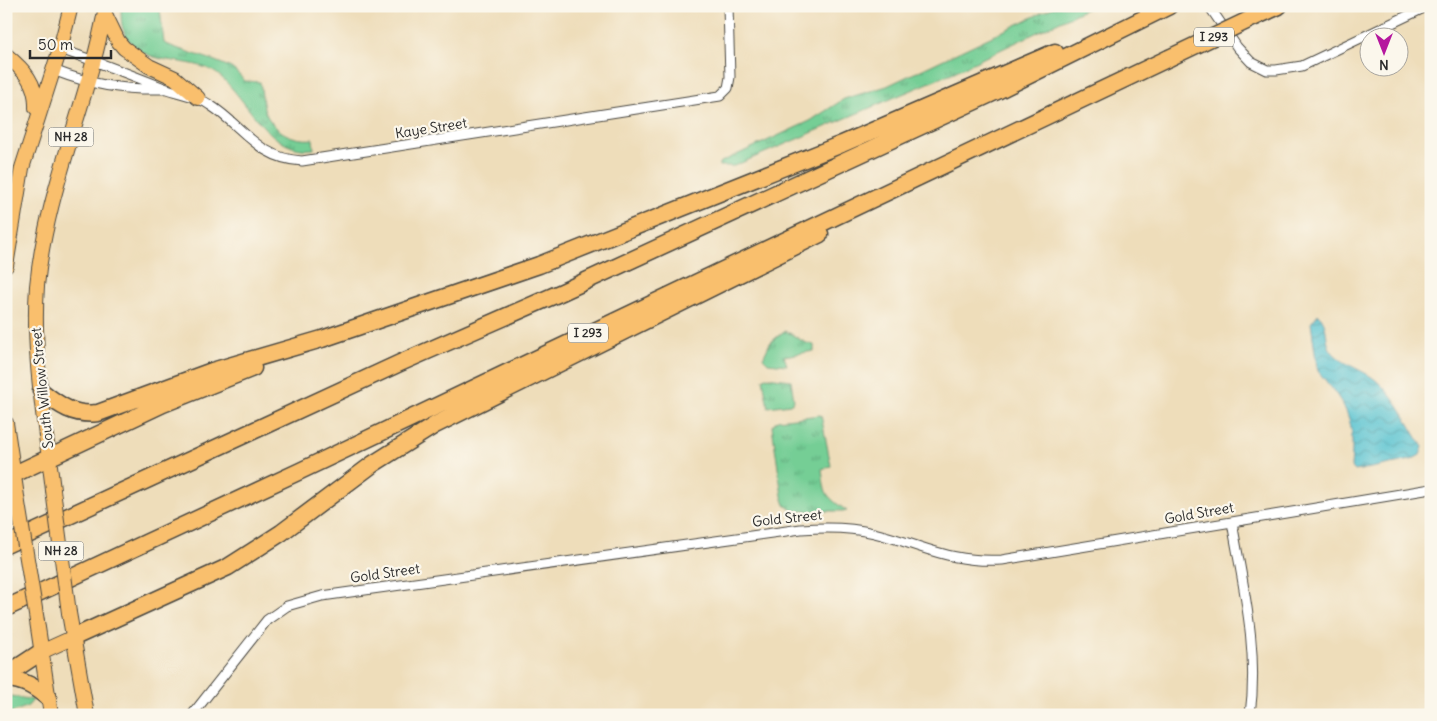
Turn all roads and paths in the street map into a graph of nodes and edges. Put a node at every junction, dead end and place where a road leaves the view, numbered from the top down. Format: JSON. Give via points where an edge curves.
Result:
{"nodes":[{"id":1,"x":71,"y":6,"type":"edge"},
{"id":2,"x":728,"y":6,"type":"edge"},
{"id":3,"x":1169,"y":6,"type":"edge"},
{"id":4,"x":1209,"y":6,"type":"edge"},
{"id":5,"x":1279,"y":6,"type":"edge"},
{"id":6,"x":1428,"y":6,"type":"edge"},
{"id":7,"x":105,"y":10,"type":"edge"},
{"id":8,"x":1118,"y":30,"type":"junction"},
{"id":9,"x":60,"y":49,"type":"junction"},
{"id":10,"x":6,"y":55,"type":"edge"},
{"id":11,"x":92,"y":60,"type":"junction"},
{"id":12,"x":53,"y":70,"type":"junction"},
{"id":13,"x":86,"y":83,"type":"junction"},
{"id":14,"x":166,"y":88,"type":"junction"},
{"id":15,"x":198,"y":98,"type":"junction"},
{"id":16,"x":36,"y":119,"type":"junction"},
{"id":17,"x":915,"y":178,"type":"junction"},
{"id":18,"x":6,"y":266,"type":"edge"},
{"id":19,"x":322,"y":339,"type":"junction"},
{"id":20,"x":41,"y":391,"type":"junction"},
{"id":21,"x":6,"y":423,"type":"edge"},
{"id":22,"x":49,"y":457,"type":"junction"},
{"id":23,"x":10,"y":476,"type":"edge"},
{"id":24,"x":1431,"y":489,"type":"edge"},
{"id":25,"x":1232,"y":522,"type":"junction"},
{"id":26,"x":6,"y":544,"type":"edge"},
{"id":27,"x":6,"y":608,"type":"edge"},
{"id":28,"x":72,"y":638,"type":"junction"},
{"id":29,"x":41,"y":652,"type":"junction"},
{"id":30,"x":6,"y":677,"type":"edge"},
{"id":31,"x":48,"y":698,"type":"junction"},
{"id":32,"x":51,"y":715,"type":"edge"},
{"id":33,"x":87,"y":715,"type":"edge"},
{"id":34,"x":192,"y":715,"type":"edge"},
{"id":35,"x":1250,"y":715,"type":"edge"}],
"edges":[{"from":1,"to":9,"type":"main road","number":"NH 28"},
{"from":2,"to":15,"type":"street","name":"Kaye Street","via":[[730,77],[728,88],[720,96],[302,161],[278,158],[267,152],[220,112]]},
{"from":3,"to":8,"type":"highway"},
{"from":4,"to":6,"type":"street","via":[[1220,25],[1251,62],[1267,70],[1302,66]]},
{"from":5,"to":17,"type":"highway","number":"I 293","bridge":true},
{"from":7,"to":11,"type":"main road","name":"South Willow Street","number":"NH 28"},
{"from":7,"to":15,"type":"main road","via":[[124,48],[149,66],[175,78]]},
{"from":8,"to":19,"type":"highway","via":[[1041,56],[842,144],[548,262]]},
{"from":8,"to":26,"type":"highway","via":[[995,92]]},
{"from":9,"to":11,"type":"street","name":"Kaye Street"},
{"from":9,"to":12,"type":"main road","number":"NH 28"},
{"from":10,"to":16,"type":"main road","via":[[33,84],[37,96]]},
{"from":11,"to":13,"type":"main road","name":"South Willow Street","number":"NH 28"},
{"from":11,"to":14,"type":"street","name":"Kaye Street"},
{"from":12,"to":13,"type":"street","name":"Kaye Street"},
{"from":12,"to":16,"type":"main road","number":"NH 28"},
{"from":13,"to":14,"type":"street","name":"Kaye Street","via":[[140,89]]},
{"from":13,"to":20,"type":"main road","name":"South Willow Street","number":"NH 28","via":[[52,205],[41,258],[36,337]]},
{"from":14,"to":15,"type":"street","name":"Kaye Street"},
{"from":16,"to":18,"type":"main road","number":"NH 28","via":[[17,186]]},
{"from":17,"to":27,"type":"highway","number":"I 293"},
{"from":17,"to":28,"type":"highway","via":[[807,242],[435,425],[373,464],[228,567]]},
{"from":19,"to":20,"type":"highway","via":[[212,371],[98,413],[62,408]]},
{"from":19,"to":22,"type":"highway","via":[[163,404]]},
{"from":20,"to":22,"type":"main road","name":"South Willow Street","number":"NH 28"},
{"from":21,"to":23,"type":"main road","number":"NH 28"},
{"from":22,"to":23,"type":"highway"},
{"from":22,"to":28,"type":"main road","name":"South Willow Street","number":"NH 28","bridge":true},
{"from":23,"to":29,"type":"main road","number":"NH 28","bridge":true,"via":[[18,503]]},
{"from":24,"to":25,"type":"street","name":"Gold Street"},
{"from":25,"to":34,"type":"street","name":"Gold Street","via":[[987,561],[942,556],[850,529],[801,529],[322,596],[287,606],[267,620]]},
{"from":25,"to":35,"type":"street","via":[[1251,631],[1254,673]]},
{"from":28,"to":29,"type":"main road"},
{"from":28,"to":33,"type":"main road","name":"South Willow Street","number":"NH 28"},
{"from":29,"to":30,"type":"highway"},
{"from":29,"to":31,"type":"main road","number":"NH 28"},
{"from":30,"to":31,"type":"highway","via":[[35,687]]},
{"from":31,"to":32,"type":"main road","number":"NH 28"}]}
